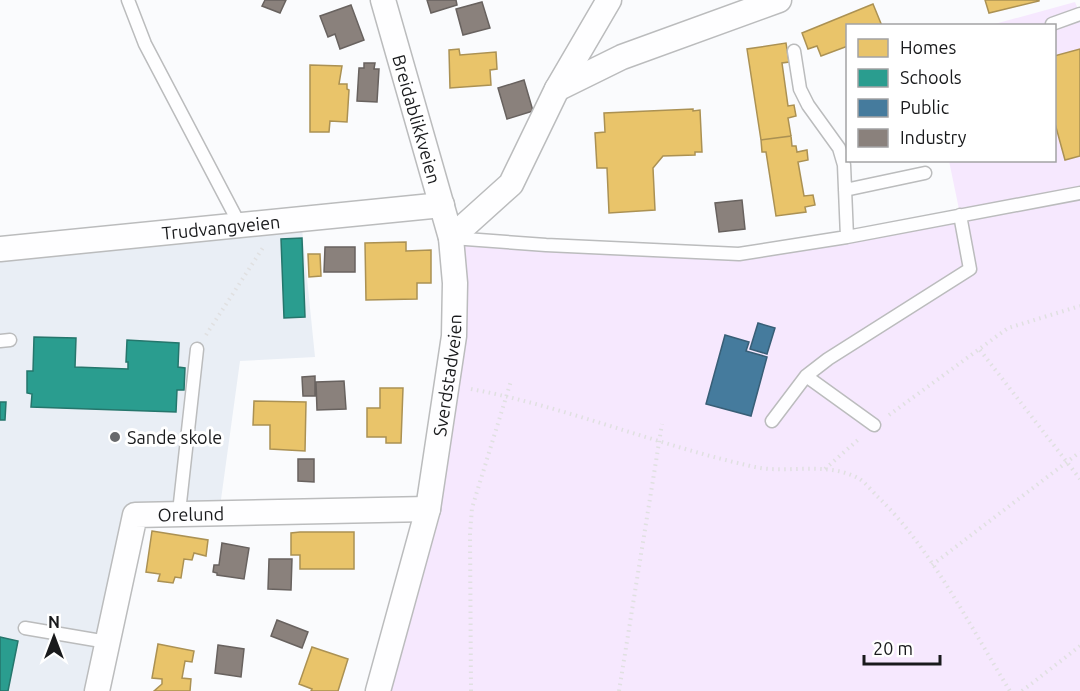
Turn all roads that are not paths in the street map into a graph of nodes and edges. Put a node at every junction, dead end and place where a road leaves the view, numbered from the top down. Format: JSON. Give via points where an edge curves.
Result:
{"nodes":[{"id":1,"x":128,"y":0,"type":"edge"},
{"id":2,"x":383,"y":0,"type":"edge"},
{"id":3,"x":609,"y":0,"type":"edge"},
{"id":4,"x":779,"y":0,"type":"edge"},
{"id":5,"x":1080,"y":14,"type":"edge"},
{"id":6,"x":1052,"y":24,"type":"dead end"},
{"id":7,"x":794,"y":51,"type":"dead end"},
{"id":8,"x":557,"y":89,"type":"junction"},
{"id":9,"x":925,"y":173,"type":"dead end"},
{"id":10,"x":845,"y":190,"type":"junction"},
{"id":11,"x":1080,"y":193,"type":"edge"},
{"id":12,"x":442,"y":205,"type":"junction"},
{"id":13,"x":960,"y":215,"type":"junction"},
{"id":14,"x":240,"y":225,"type":"junction"},
{"id":15,"x":847,"y":237,"type":"junction"},
{"id":16,"x":451,"y":238,"type":"junction"},
{"id":17,"x":0,"y":249,"type":"edge"},
{"id":18,"x":197,"y":349,"type":"road end"},
{"id":19,"x":806,"y":376,"type":"junction"},
{"id":20,"x":772,"y":420,"type":"dead end"},
{"id":21,"x":874,"y":425,"type":"road end"},
{"id":22,"x":428,"y":509,"type":"junction"},
{"id":23,"x":178,"y":512,"type":"junction"},
{"id":24,"x":25,"y":628,"type":"dead end"},
{"id":25,"x":107,"y":642,"type":"junction"},
{"id":26,"x":97,"y":691,"type":"edge"},
{"id":27,"x":378,"y":691,"type":"edge"}],
"edges":[{"from":1,"to":14,"type":"lane","via":[[145,44]]},
{"from":2,"to":12,"type":"street","name":"Breidablikkveien"},
{"from":3,"to":8,"type":"street"},
{"from":4,"to":8,"type":"street","via":[[622,57]]},
{"from":5,"to":6,"type":"lane"},
{"from":7,"to":10,"type":"lane","via":[[800,89],[839,148]]},
{"from":8,"to":16,"type":"street","via":[[511,184]]},
{"from":9,"to":10,"type":"lane"},
{"from":10,"to":15,"type":"lane"},
{"from":11,"to":13,"type":"lane"},
{"from":12,"to":14,"type":"street","name":"Trudvangveien"},
{"from":12,"to":16,"type":"street","name":"Breidablikkveien"},
{"from":13,"to":15,"type":"lane"},
{"from":13,"to":19,"type":"lane","via":[[970,269]]},
{"from":14,"to":17,"type":"street","name":"Trudvangveien"},
{"from":15,"to":16,"type":"lane","via":[[739,254]]},
{"from":16,"to":22,"type":"street","name":"Sverdstadveien","via":[[454,336]]},
{"from":18,"to":23,"type":"lane"},
{"from":19,"to":20,"type":"lane"},
{"from":19,"to":21,"type":"lane"},
{"from":22,"to":23,"type":"street","name":"Orelund"},
{"from":22,"to":27,"type":"street","name":"Sverdstadveien"},
{"from":23,"to":25,"type":"street","name":"Orelund","via":[[135,514]]},
{"from":24,"to":25,"type":"lane"},
{"from":25,"to":26,"type":"street","name":"Orelund"}]}
